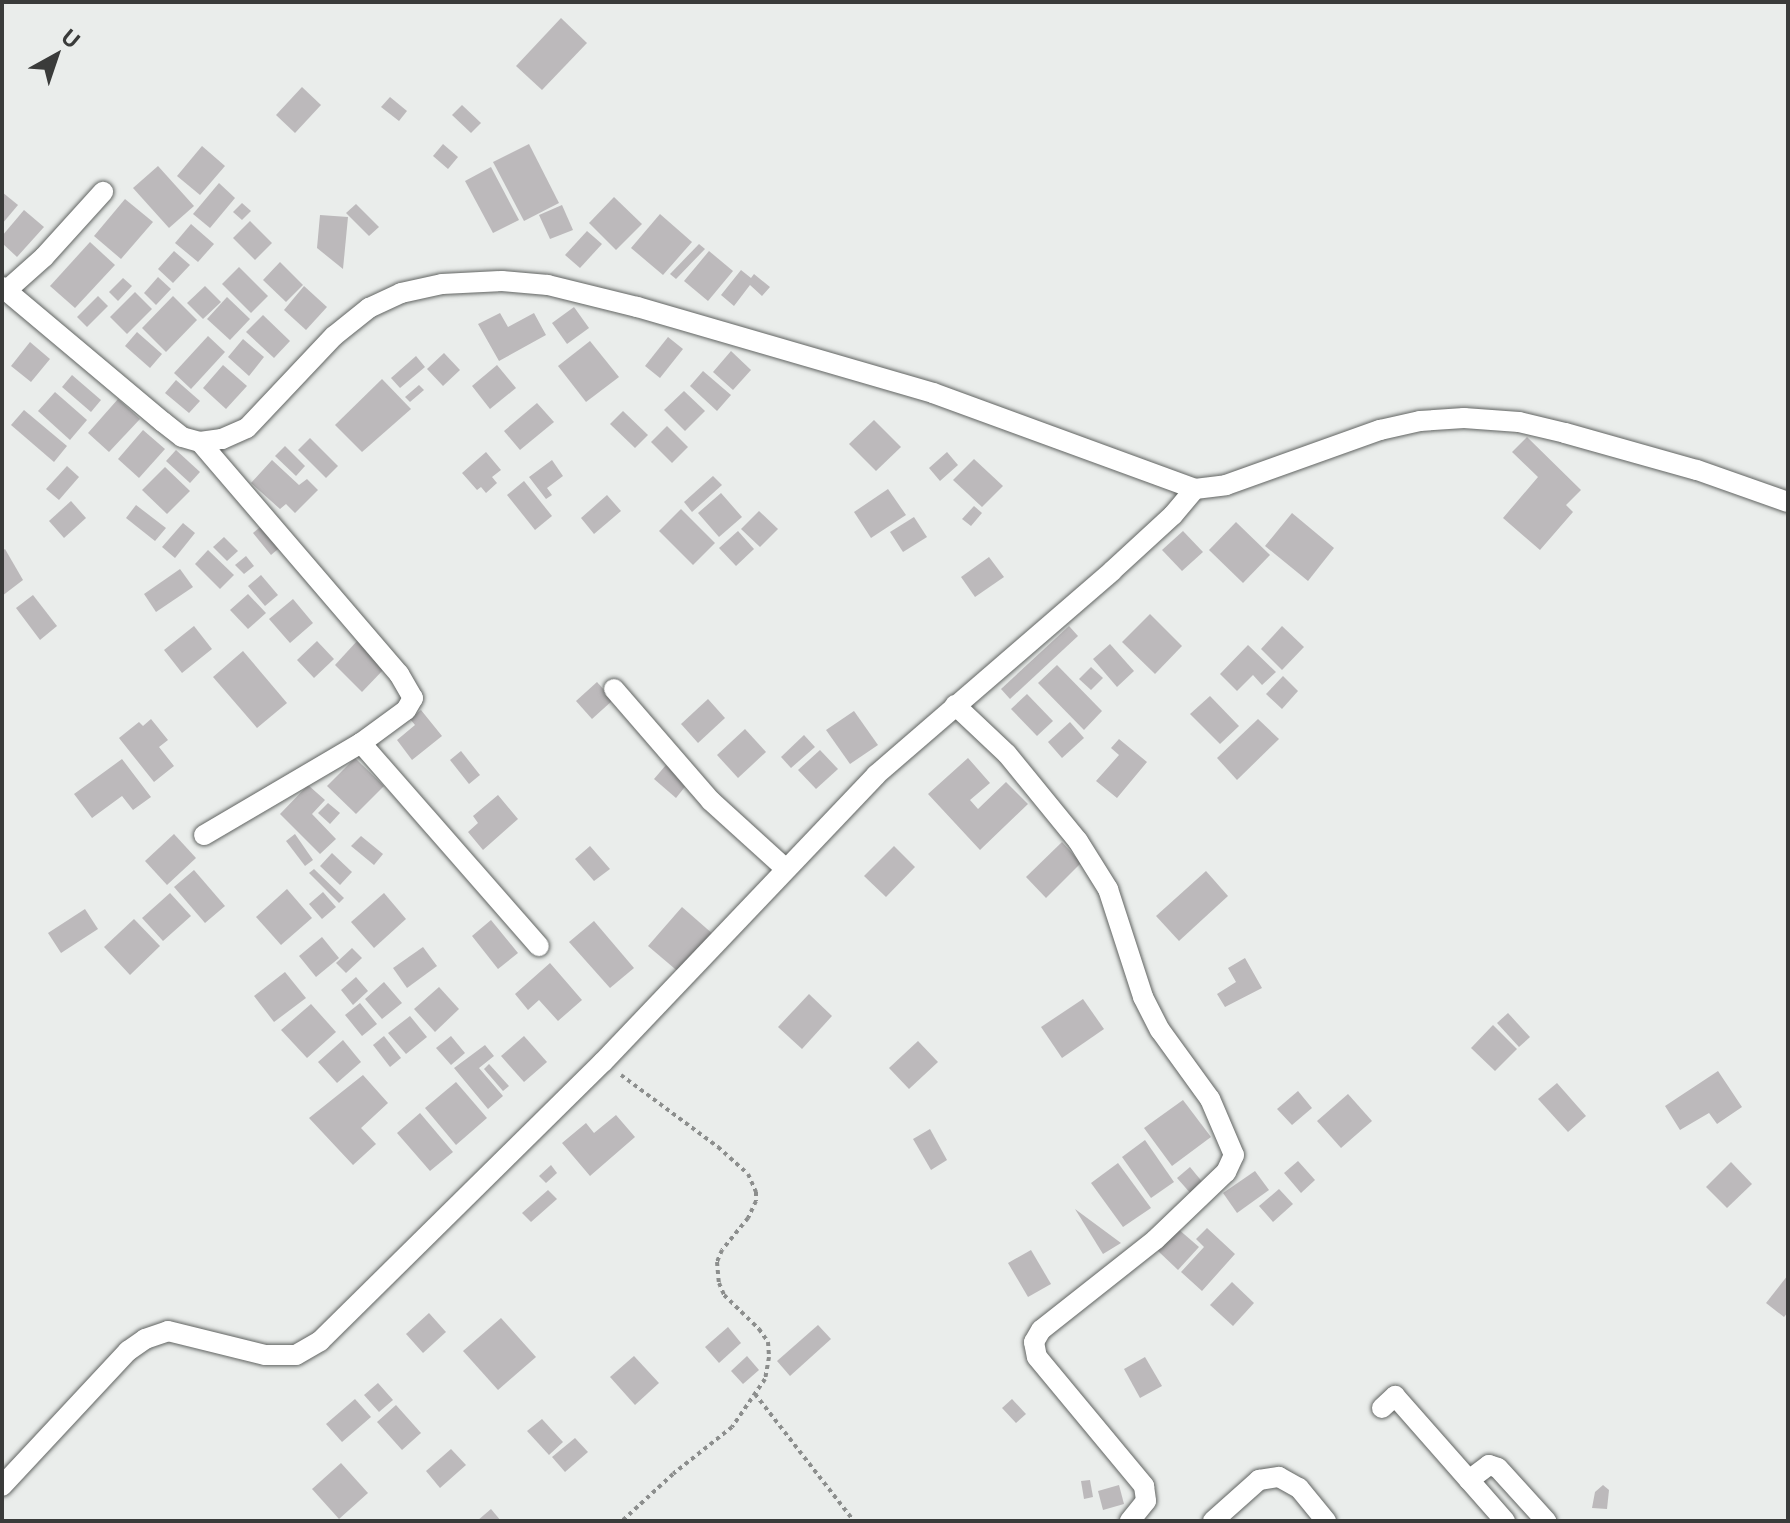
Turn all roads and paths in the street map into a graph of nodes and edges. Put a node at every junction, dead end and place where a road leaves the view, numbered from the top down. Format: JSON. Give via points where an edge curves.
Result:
{"nodes":[{"id":1,"x":103,"y":192,"type":"dead end"},
{"id":2,"x":4,"y":289,"type":"edge"},
{"id":3,"x":200,"y":442,"type":"junction"},
{"id":4,"x":1195,"y":489,"type":"junction"},
{"id":5,"x":1788,"y":502,"type":"edge"},
{"id":6,"x":614,"y":689,"type":"dead end"},
{"id":7,"x":955,"y":705,"type":"junction"},
{"id":8,"x":361,"y":743,"type":"junction"},
{"id":9,"x":204,"y":835,"type":"dead end"},
{"id":10,"x":786,"y":869,"type":"junction"},
{"id":11,"x":539,"y":946,"type":"dead end"},
{"id":12,"x":603,"y":1062,"type":"junction"},
{"id":13,"x":755,"y":1394,"type":"junction"},
{"id":14,"x":1382,"y":1408,"type":"dead end"},
{"id":15,"x":1469,"y":1480,"type":"junction"},
{"id":16,"x":2,"y":1486,"type":"edge"},
{"id":17,"x":622,"y":1521,"type":"edge"},
{"id":18,"x":854,"y":1521,"type":"edge"},
{"id":19,"x":1130,"y":1521,"type":"edge"},
{"id":20,"x":1213,"y":1521,"type":"edge"},
{"id":21,"x":1326,"y":1521,"type":"edge"},
{"id":22,"x":1505,"y":1521,"type":"edge"},
{"id":23,"x":1546,"y":1521,"type":"edge"}],
"edges":[{"from":1,"to":2,"type":"street","via":[[44,257]]},
{"from":2,"to":3,"type":"street","via":[[182,437]]},
{"from":3,"to":4,"type":"street","via":[[247,428],[334,336],[369,308],[401,293],[442,284],[502,281],[548,285],[622,303],[933,393]]},
{"from":3,"to":8,"type":"street","via":[[410,689],[412,704]]},
{"from":4,"to":5,"type":"street","via":[[1226,485],[1380,430],[1464,418],[1519,422],[1565,433]]},
{"from":4,"to":7,"type":"street","via":[[1112,571]]},
{"from":6,"to":10,"type":"street","via":[[711,801]]},
{"from":7,"to":10,"type":"street","via":[[876,775]]},
{"from":7,"to":19,"type":"street","via":[[1007,754],[1086,853],[1108,889],[1143,997],[1210,1099],[1234,1155],[1226,1172],[1155,1240],[1041,1330],[1034,1342],[1037,1357],[1144,1486],[1146,1501]]},
{"from":8,"to":9,"type":"street"},
{"from":8,"to":11,"type":"street"},
{"from":10,"to":12,"type":"street"},
{"from":12,"to":13,"type":"path","via":[[748,1174],[756,1201],[717,1262],[724,1295],[768,1342],[765,1379]]},
{"from":12,"to":16,"type":"street","via":[[320,1341],[296,1355],[265,1355],[168,1331],[145,1339]]},
{"from":13,"to":17,"type":"path","via":[[732,1427]]},
{"from":13,"to":18,"type":"path"},
{"from":14,"to":15,"type":"street","via":[[1395,1396]]},
{"from":15,"to":22,"type":"street"},
{"from":15,"to":23,"type":"street","via":[[1494,1466]]},
{"from":20,"to":21,"type":"street","via":[[1259,1480],[1279,1477],[1299,1488]]}]}
